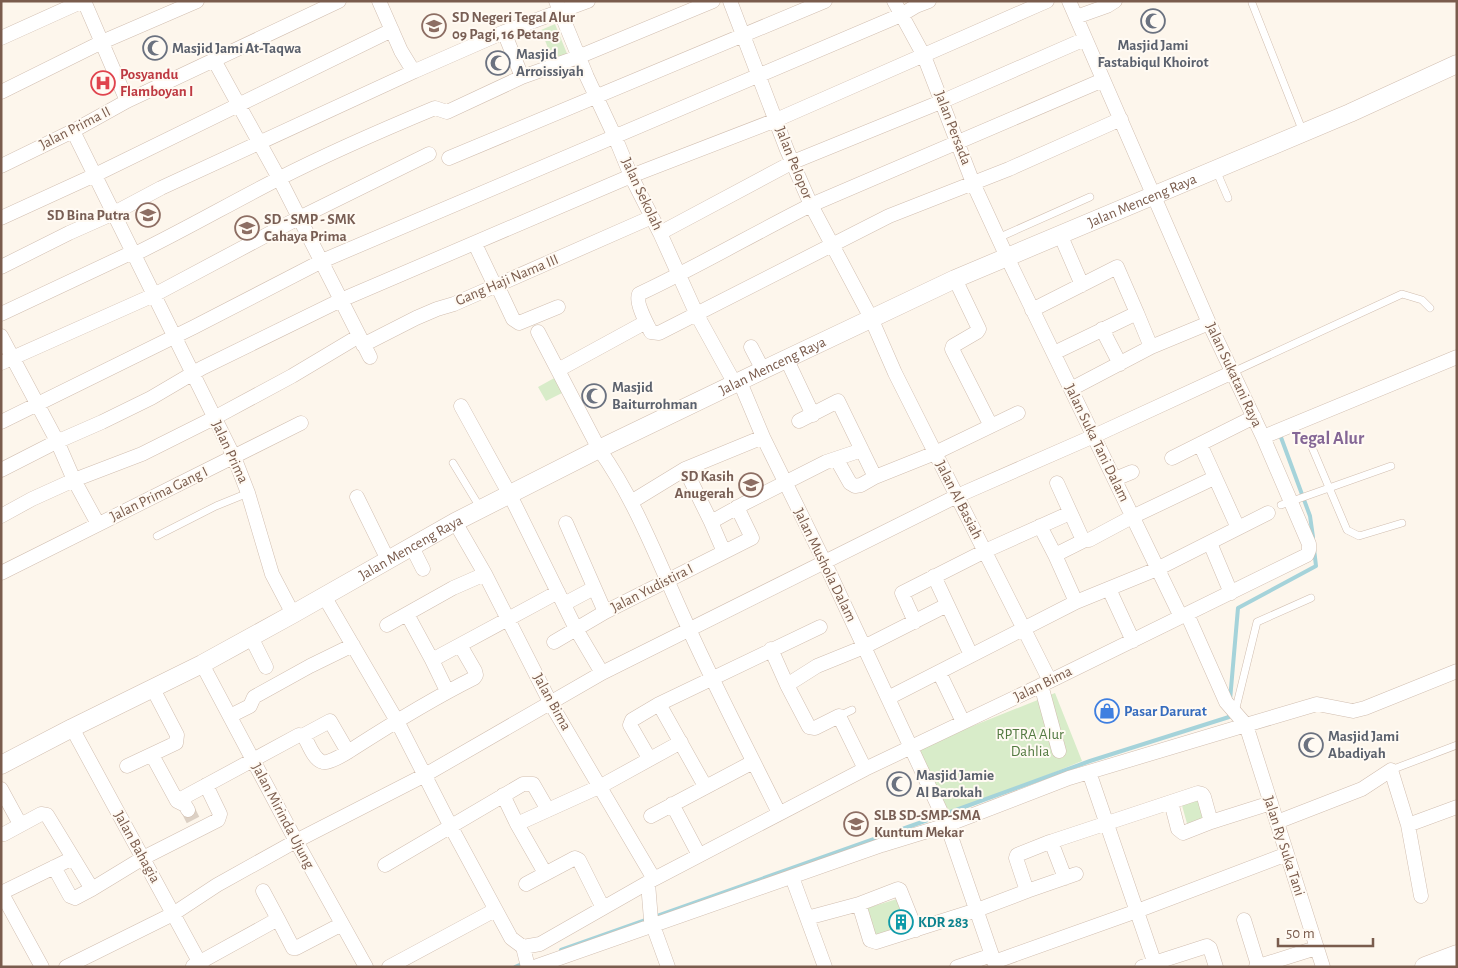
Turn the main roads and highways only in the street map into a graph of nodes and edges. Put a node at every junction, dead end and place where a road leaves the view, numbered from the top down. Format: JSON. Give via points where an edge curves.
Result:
{"nodes":[{"id":1,"x":1457,"y":955,"type":"edge"},
{"id":2,"x":1425,"y":967,"type":"edge"}],
"edges":[{"from":1,"to":2,"type":"main road"}]}
